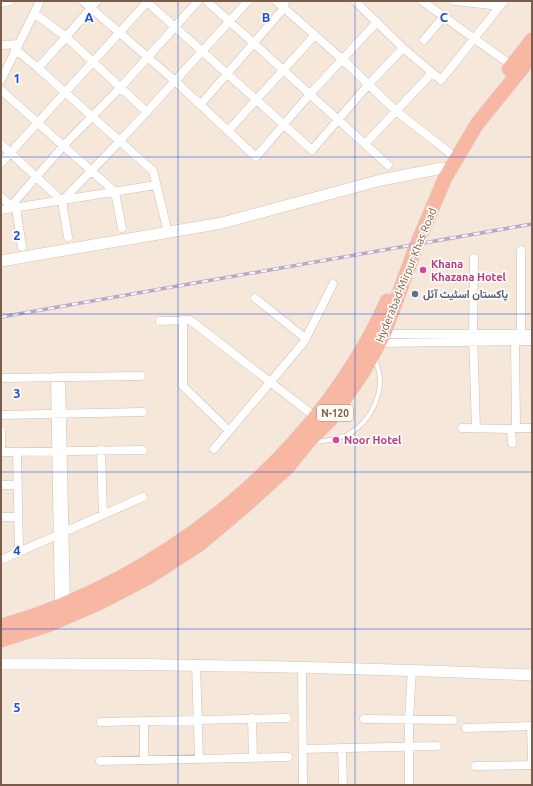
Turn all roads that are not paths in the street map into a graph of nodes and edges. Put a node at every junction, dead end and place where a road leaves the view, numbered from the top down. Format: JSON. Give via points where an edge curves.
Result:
{"nodes":[{"id":1,"x":9,"y":1,"type":"edge"},
{"id":2,"x":40,"y":1,"type":"edge"},
{"id":3,"x":83,"y":1,"type":"edge"},
{"id":4,"x":97,"y":1,"type":"edge"},
{"id":5,"x":147,"y":1,"type":"edge"},
{"id":6,"x":198,"y":1,"type":"edge"},
{"id":7,"x":207,"y":1,"type":"edge"},
{"id":8,"x":248,"y":1,"type":"edge"},
{"id":9,"x":276,"y":1,"type":"edge"},
{"id":10,"x":355,"y":1,"type":"edge"},
{"id":11,"x":423,"y":1,"type":"edge"},
{"id":12,"x":455,"y":1,"type":"edge"},
{"id":13,"x":1,"y":2,"type":"edge"},
{"id":14,"x":502,"y":4,"type":"edge"},
{"id":15,"x":284,"y":5,"type":"edge"},
{"id":16,"x":91,"y":8,"type":"junction"},
{"id":17,"x":34,"y":12,"type":"junction"},
{"id":18,"x":444,"y":16,"type":"junction"},
{"id":19,"x":229,"y":21,"type":"junction"},
{"id":20,"x":377,"y":22,"type":"junction"},
{"id":21,"x":175,"y":26,"type":"junction"},
{"id":22,"x":119,"y":32,"type":"junction"},
{"id":23,"x":315,"y":35,"type":"junction"},
{"id":24,"x":66,"y":36,"type":"junction"},
{"id":25,"x":474,"y":38,"type":"junction"},
{"id":26,"x":424,"y":40,"type":"dead end"},
{"id":27,"x":532,"y":40,"type":"edge"},
{"id":28,"x":254,"y":44,"type":"junction"},
{"id":29,"x":1,"y":45,"type":"edge"},
{"id":30,"x":17,"y":47,"type":"junction"},
{"id":31,"x":403,"y":48,"type":"junction"},
{"id":32,"x":203,"y":51,"type":"junction"},
{"id":33,"x":532,"y":56,"type":"edge"},
{"id":34,"x":148,"y":57,"type":"junction"},
{"id":35,"x":342,"y":59,"type":"junction"},
{"id":36,"x":93,"y":62,"type":"junction"},
{"id":37,"x":511,"y":66,"type":"junction"},
{"id":38,"x":38,"y":68,"type":"junction"},
{"id":39,"x":283,"y":70,"type":"junction"},
{"id":40,"x":432,"y":72,"type":"junction"},
{"id":41,"x":228,"y":74,"type":"junction"},
{"id":42,"x":1,"y":80,"type":"edge"},
{"id":43,"x":175,"y":82,"type":"junction"},
{"id":44,"x":368,"y":85,"type":"junction"},
{"id":45,"x":121,"y":87,"type":"junction"},
{"id":46,"x":1,"y":90,"type":"edge"},
{"id":47,"x":65,"y":93,"type":"junction"},
{"id":48,"x":310,"y":94,"type":"junction"},
{"id":49,"x":257,"y":99,"type":"junction"},
{"id":50,"x":200,"y":105,"type":"junction"},
{"id":51,"x":396,"y":111,"type":"junction"},
{"id":52,"x":147,"y":112,"type":"junction"},
{"id":53,"x":93,"y":117,"type":"junction"},
{"id":54,"x":338,"y":119,"type":"junction"},
{"id":55,"x":37,"y":122,"type":"junction"},
{"id":56,"x":285,"y":125,"type":"junction"},
{"id":57,"x":228,"y":131,"type":"junction"},
{"id":58,"x":120,"y":142,"type":"junction"},
{"id":59,"x":1,"y":144,"type":"edge"},
{"id":60,"x":366,"y":144,"type":"junction"},
{"id":61,"x":64,"y":145,"type":"junction"},
{"id":62,"x":11,"y":153,"type":"junction"},
{"id":63,"x":450,"y":153,"type":"junction"},
{"id":64,"x":1,"y":163,"type":"edge"},
{"id":65,"x":388,"y":164,"type":"dead end"},
{"id":66,"x":442,"y":168,"type":"junction"},
{"id":67,"x":92,"y":171,"type":"junction"},
{"id":68,"x":37,"y":177,"type":"junction"},
{"id":69,"x":156,"y":184,"type":"junction"},
{"id":70,"x":115,"y":192,"type":"junction"},
{"id":71,"x":1,"y":197,"type":"edge"},
{"id":72,"x":62,"y":201,"type":"junction"},
{"id":73,"x":13,"y":207,"type":"junction"},
{"id":74,"x":1,"y":210,"type":"edge"},
{"id":75,"x":122,"y":228,"type":"dead end"},
{"id":76,"x":168,"y":233,"type":"junction"},
{"id":77,"x":68,"y":237,"type":"dead end"},
{"id":78,"x":22,"y":247,"type":"dead end"},
{"id":79,"x":521,"y":250,"type":"dead end"},
{"id":80,"x":474,"y":258,"type":"dead end"},
{"id":81,"x":1,"y":261,"type":"edge"},
{"id":82,"x":333,"y":284,"type":"dead end"},
{"id":83,"x":254,"y":298,"type":"dead end"},
{"id":84,"x":183,"y":320,"type":"junction"},
{"id":85,"x":160,"y":321,"type":"dead end"},
{"id":86,"x":521,"y":334,"type":"junction"},
{"id":87,"x":532,"y":334,"type":"edge"},
{"id":88,"x":306,"y":338,"type":"junction"},
{"id":89,"x":473,"y":338,"type":"junction"},
{"id":90,"x":515,"y":341,"type":"junction"},
{"id":91,"x":532,"y":341,"type":"edge"},
{"id":92,"x":378,"y":344,"type":"junction"},
{"id":93,"x":141,"y":376,"type":"dead end"},
{"id":94,"x":58,"y":377,"type":"junction"},
{"id":95,"x":1,"y":378,"type":"edge"},
{"id":96,"x":270,"y":382,"type":"junction"},
{"id":97,"x":143,"y":412,"type":"dead end"},
{"id":98,"x":59,"y":414,"type":"junction"},
{"id":99,"x":1,"y":415,"type":"edge"},
{"id":100,"x":314,"y":416,"type":"junction"},
{"id":101,"x":462,"y":428,"type":"dead end"},
{"id":102,"x":476,"y":428,"type":"junction"},
{"id":103,"x":514,"y":428,"type":"junction"},
{"id":104,"x":532,"y":428,"type":"edge"},
{"id":105,"x":1,"y":431,"type":"edge"},
{"id":106,"x":229,"y":431,"type":"junction"},
{"id":107,"x":308,"y":442,"type":"junction"},
{"id":108,"x":512,"y":443,"type":"dead end"},
{"id":109,"x":214,"y":449,"type":"dead end"},
{"id":110,"x":101,"y":450,"type":"junction"},
{"id":111,"x":143,"y":450,"type":"dead end"},
{"id":112,"x":60,"y":451,"type":"junction"},
{"id":113,"x":1,"y":452,"type":"edge"},
{"id":114,"x":17,"y":452,"type":"junction"},
{"id":115,"x":1,"y":485,"type":"edge"},
{"id":116,"x":18,"y":485,"type":"junction"},
{"id":117,"x":143,"y":497,"type":"dead end"},
{"id":118,"x":103,"y":515,"type":"junction"},
{"id":119,"x":1,"y":517,"type":"edge"},
{"id":120,"x":18,"y":517,"type":"junction"},
{"id":121,"x":61,"y":533,"type":"junction"},
{"id":122,"x":19,"y":552,"type":"junction"},
{"id":123,"x":1,"y":560,"type":"edge"},
{"id":124,"x":62,"y":605,"type":"junction"},
{"id":125,"x":1,"y":626,"type":"edge"},
{"id":126,"x":1,"y":640,"type":"edge"},
{"id":127,"x":1,"y":664,"type":"edge"},
{"id":128,"x":196,"y":664,"type":"junction"},
{"id":129,"x":302,"y":667,"type":"junction"},
{"id":130,"x":412,"y":670,"type":"junction"},
{"id":131,"x":532,"y":675,"type":"edge"},
{"id":132,"x":252,"y":718,"type":"junction"},
{"id":133,"x":287,"y":718,"type":"dead end"},
{"id":134,"x":364,"y":719,"type":"dead end"},
{"id":135,"x":197,"y":720,"type":"junction"},
{"id":136,"x":408,"y":720,"type":"junction"},
{"id":137,"x":453,"y":720,"type":"dead end"},
{"id":138,"x":144,"y":721,"type":"junction"},
{"id":139,"x":101,"y":722,"type":"dead end"},
{"id":140,"x":532,"y":726,"type":"edge"},
{"id":141,"x":466,"y":728,"type":"dead end"},
{"id":142,"x":437,"y":746,"type":"dead end"},
{"id":143,"x":409,"y":747,"type":"junction"},
{"id":144,"x":342,"y":748,"type":"junction"},
{"id":145,"x":303,"y":749,"type":"junction"},
{"id":146,"x":288,"y":757,"type":"dead end"},
{"id":147,"x":253,"y":758,"type":"junction"},
{"id":148,"x":199,"y":759,"type":"junction"},
{"id":149,"x":532,"y":759,"type":"edge"},
{"id":150,"x":144,"y":760,"type":"junction"},
{"id":151,"x":100,"y":761,"type":"dead end"},
{"id":152,"x":532,"y":765,"type":"edge"},
{"id":153,"x":476,"y":766,"type":"dead end"},
{"id":154,"x":303,"y":785,"type":"edge"},
{"id":155,"x":343,"y":785,"type":"edge"},
{"id":156,"x":410,"y":785,"type":"edge"}],
"edges":[{"from":1,"to":13,"type":"street"},
{"from":2,"to":17,"type":"street"},
{"from":3,"to":16,"type":"street"},
{"from":4,"to":16,"type":"street"},
{"from":5,"to":21,"type":"street"},
{"from":5,"to":22,"type":"street"},
{"from":6,"to":21,"type":"street"},
{"from":7,"to":19,"type":"street"},
{"from":8,"to":19,"type":"street"},
{"from":9,"to":15,"type":"street"},
{"from":10,"to":20,"type":"street"},
{"from":11,"to":18,"type":"street"},
{"from":12,"to":14,"type":"street"},
{"from":14,"to":25,"type":"street"},
{"from":15,"to":23,"type":"street"},
{"from":15,"to":28,"type":"street"},
{"from":16,"to":22,"type":"street"},
{"from":16,"to":24,"type":"street"},
{"from":17,"to":24,"type":"street"},
{"from":17,"to":30,"type":"street"},
{"from":18,"to":25,"type":"street"},
{"from":18,"to":26,"type":"street"},
{"from":19,"to":28,"type":"street"},
{"from":19,"to":32,"type":"street"},
{"from":20,"to":31,"type":"street"},
{"from":20,"to":35,"type":"street"},
{"from":21,"to":32,"type":"street"},
{"from":21,"to":34,"type":"street"},
{"from":22,"to":34,"type":"street"},
{"from":22,"to":36,"type":"street"},
{"from":23,"to":35,"type":"street"},
{"from":23,"to":39,"type":"street"},
{"from":24,"to":36,"type":"street"},
{"from":24,"to":38,"type":"street"},
{"from":25,"to":37,"type":"street"},
{"from":25,"to":40,"type":"street","via":[[441,80]]},
{"from":27,"to":37,"type":"highway","name":"Hyderabad-Mirpur Khas Road","number":"N-120"},
{"from":28,"to":39,"type":"street"},
{"from":28,"to":41,"type":"street"},
{"from":29,"to":30,"type":"street"},
{"from":30,"to":38,"type":"street"},
{"from":30,"to":42,"type":"street"},
{"from":31,"to":40,"type":"street"},
{"from":31,"to":44,"type":"street"},
{"from":32,"to":41,"type":"street"},
{"from":32,"to":43,"type":"street"},
{"from":33,"to":92,"type":"highway","name":"Hyderabad-Mirpur Khas Road","number":"N-120","via":[[477,124],[445,178]]},
{"from":34,"to":43,"type":"street"},
{"from":34,"to":45,"type":"street"},
{"from":35,"to":44,"type":"street"},
{"from":35,"to":48,"type":"street"},
{"from":36,"to":45,"type":"street"},
{"from":36,"to":47,"type":"street"},
{"from":37,"to":63,"type":"highway","name":"Hyderabad-Mirpur Khas Road","number":"N-120","via":[[469,119]]},
{"from":38,"to":47,"type":"street"},
{"from":39,"to":48,"type":"street"},
{"from":39,"to":49,"type":"street"},
{"from":40,"to":51,"type":"street"},
{"from":41,"to":49,"type":"street"},
{"from":41,"to":50,"type":"street"},
{"from":43,"to":50,"type":"street"},
{"from":43,"to":52,"type":"street"},
{"from":44,"to":51,"type":"street"},
{"from":44,"to":54,"type":"street"},
{"from":45,"to":52,"type":"street"},
{"from":45,"to":53,"type":"street"},
{"from":46,"to":55,"type":"street"},
{"from":47,"to":53,"type":"street"},
{"from":47,"to":55,"type":"street"},
{"from":48,"to":54,"type":"street"},
{"from":48,"to":56,"type":"street"},
{"from":49,"to":56,"type":"street"},
{"from":49,"to":57,"type":"street"},
{"from":50,"to":57,"type":"street"},
{"from":51,"to":60,"type":"street"},
{"from":51,"to":63,"type":"street"},
{"from":52,"to":58,"type":"street"},
{"from":53,"to":58,"type":"street"},
{"from":53,"to":61,"type":"street"},
{"from":54,"to":56,"type":"street","via":[[312,150]]},
{"from":54,"to":60,"type":"street"},
{"from":55,"to":61,"type":"street"},
{"from":55,"to":62,"type":"street"},
{"from":56,"to":57,"type":"street","via":[[256,157]]},
{"from":58,"to":67,"type":"street"},
{"from":58,"to":69,"type":"street","via":[[153,171]]},
{"from":59,"to":62,"type":"street"},
{"from":60,"to":65,"type":"street"},
{"from":61,"to":67,"type":"street"},
{"from":61,"to":68,"type":"street"},
{"from":62,"to":64,"type":"street"},
{"from":62,"to":68,"type":"street"},
{"from":63,"to":66,"type":"highway","name":"Hyderabad-Mirpur Khas Road","number":"N-120"},
{"from":66,"to":76,"type":"main road","via":[[380,180],[222,223]]},
{"from":66,"to":100,"type":"highway","name":"Hyderabad-Mirpur Khas Road","number":"N-120","via":[[421,211],[412,245],[374,331],[347,375]]},
{"from":67,"to":70,"type":"street"},
{"from":67,"to":72,"type":"street"},
{"from":68,"to":72,"type":"street"},
{"from":68,"to":73,"type":"street"},
{"from":69,"to":70,"type":"street"},
{"from":69,"to":76,"type":"street"},
{"from":70,"to":72,"type":"street"},
{"from":70,"to":75,"type":"street"},
{"from":71,"to":73,"type":"street"},
{"from":72,"to":73,"type":"street"},
{"from":72,"to":77,"type":"street"},
{"from":73,"to":74,"type":"street"},
{"from":73,"to":78,"type":"street"},
{"from":76,"to":81,"type":"main road"},
{"from":79,"to":86,"type":"street"},
{"from":80,"to":89,"type":"street"},
{"from":82,"to":88,"type":"street"},
{"from":83,"to":88,"type":"street"},
{"from":84,"to":85,"type":"street"},
{"from":84,"to":96,"type":"street","via":[[190,320]]},
{"from":84,"to":106,"type":"street","via":[[183,386]]},
{"from":86,"to":87,"type":"street"},
{"from":86,"to":89,"type":"street"},
{"from":86,"to":90,"type":"street"},
{"from":88,"to":96,"type":"street"},
{"from":89,"to":90,"type":"street"},
{"from":89,"to":92,"type":"street"},
{"from":89,"to":102,"type":"street"},
{"from":90,"to":91,"type":"street"},
{"from":90,"to":103,"type":"street"},
{"from":92,"to":107,"type":"highway","name":"Hyderabad-Mirpur Khas Road","number":"N-120","via":[[363,372],[331,419]]},
{"from":92,"to":107,"type":"lane","via":[[380,387],[374,406],[363,423],[347,435],[328,441]]},
{"from":93,"to":94,"type":"street"},
{"from":94,"to":95,"type":"street"},
{"from":94,"to":98,"type":"street"},
{"from":96,"to":100,"type":"street"},
{"from":96,"to":106,"type":"street"},
{"from":97,"to":98,"type":"street"},
{"from":98,"to":99,"type":"street"},
{"from":98,"to":112,"type":"street"},
{"from":100,"to":124,"type":"highway","name":"Hyderabad-Mirpur Khas Road","number":"N-120","via":[[270,467],[208,522],[139,568]]},
{"from":101,"to":102,"type":"street"},
{"from":102,"to":103,"type":"street"},
{"from":103,"to":104,"type":"street"},
{"from":103,"to":108,"type":"street"},
{"from":105,"to":113,"type":"street"},
{"from":106,"to":109,"type":"street"},
{"from":107,"to":126,"type":"highway","name":"Hyderabad-Mirpur Khas Road","number":"N-120","via":[[288,468],[245,506],[200,544],[149,577],[99,603],[48,625]]},
{"from":110,"to":111,"type":"street"},
{"from":110,"to":112,"type":"street"},
{"from":110,"to":118,"type":"street"},
{"from":112,"to":114,"type":"street"},
{"from":112,"to":121,"type":"street"},
{"from":113,"to":114,"type":"street"},
{"from":114,"to":116,"type":"street"},
{"from":115,"to":116,"type":"street"},
{"from":116,"to":120,"type":"street"},
{"from":117,"to":118,"type":"street"},
{"from":118,"to":121,"type":"street"},
{"from":119,"to":120,"type":"street"},
{"from":120,"to":122,"type":"street"},
{"from":121,"to":122,"type":"street"},
{"from":121,"to":124,"type":"street"},
{"from":122,"to":123,"type":"street"},
{"from":124,"to":125,"type":"highway","name":"Hyderabad-Mirpur Khas Road","number":"N-120"},
{"from":127,"to":128,"type":"main road"},
{"from":128,"to":129,"type":"main road"},
{"from":128,"to":135,"type":"street"},
{"from":129,"to":130,"type":"main road"},
{"from":129,"to":145,"type":"street"},
{"from":130,"to":131,"type":"main road"},
{"from":130,"to":136,"type":"street"},
{"from":132,"to":133,"type":"street"},
{"from":132,"to":135,"type":"street"},
{"from":132,"to":147,"type":"street"},
{"from":134,"to":136,"type":"street"},
{"from":135,"to":138,"type":"street"},
{"from":135,"to":148,"type":"street"},
{"from":136,"to":137,"type":"street"},
{"from":136,"to":143,"type":"street"},
{"from":138,"to":139,"type":"street"},
{"from":138,"to":150,"type":"street"},
{"from":140,"to":141,"type":"street"},
{"from":140,"to":149,"type":"street"},
{"from":142,"to":143,"type":"street"},
{"from":143,"to":144,"type":"street"},
{"from":143,"to":156,"type":"street"},
{"from":144,"to":145,"type":"street"},
{"from":144,"to":155,"type":"street"},
{"from":145,"to":154,"type":"street"},
{"from":146,"to":147,"type":"street"},
{"from":147,"to":148,"type":"street"},
{"from":148,"to":150,"type":"street"},
{"from":150,"to":151,"type":"street"},
{"from":152,"to":153,"type":"street"}]}
